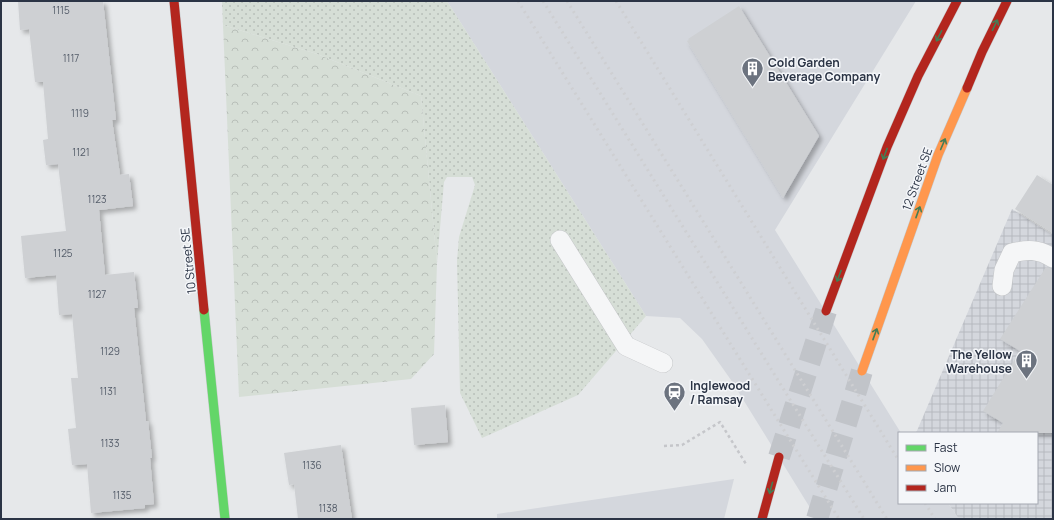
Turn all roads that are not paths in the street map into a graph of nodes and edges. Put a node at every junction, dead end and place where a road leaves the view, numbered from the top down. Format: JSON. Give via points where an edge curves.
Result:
{"nodes":[{"id":1,"x":174,"y":1,"type":"edge"},
{"id":2,"x":957,"y":1,"type":"edge"},
{"id":3,"x":1007,"y":1,"type":"edge"},
{"id":4,"x":560,"y":240,"type":"dead end"},
{"id":5,"x":1053,"y":258,"type":"edge"},
{"id":6,"x":1002,"y":286,"type":"dead end"},
{"id":7,"x":826,"y":311,"type":"tunnel mouth"},
{"id":8,"x":663,"y":363,"type":"dead end"},
{"id":9,"x":862,"y":371,"type":"tunnel mouth"},
{"id":10,"x":779,"y":457,"type":"tunnel mouth"},
{"id":11,"x":225,"y":519,"type":"edge"},
{"id":12,"x":762,"y":519,"type":"edge"}],
"edges":[{"from":1,"to":11,"type":"street","name":"10 Street SE"},
{"from":2,"to":7,"type":"street","one_way":true,"via":[[918,76],[887,147]]},
{"from":9,"to":3,"type":"street","name":"12 Street SE","one_way":true,"via":[[938,155]]},
{"from":4,"to":8,"type":"lane","via":[[626,346]]},
{"from":5,"to":6,"type":"lane","via":[[1045,253],[1027,249],[1012,253],[1004,270]]},
{"from":10,"to":12,"type":"street","one_way":true}]}
